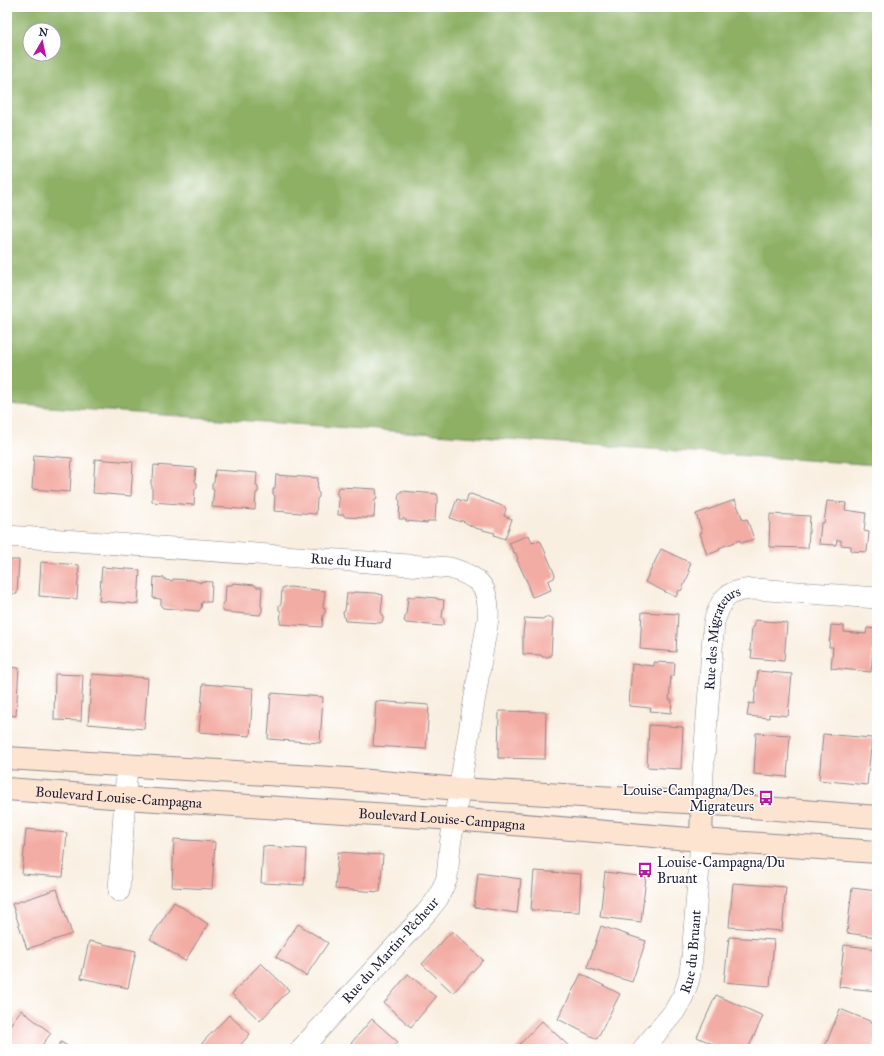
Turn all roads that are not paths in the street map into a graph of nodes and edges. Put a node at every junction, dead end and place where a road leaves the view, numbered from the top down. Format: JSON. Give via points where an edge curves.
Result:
{"nodes":[{"id":1,"x":7,"y":536,"type":"edge"},
{"id":2,"x":877,"y":598,"type":"edge"},
{"id":3,"x":7,"y":758,"type":"edge"},
{"id":4,"x":128,"y":765,"type":"junction"},
{"id":5,"x":7,"y":789,"type":"edge"},
{"id":6,"x":459,"y":789,"type":"junction"},
{"id":7,"x":125,"y":798,"type":"junction"},
{"id":8,"x":702,"y":803,"type":"junction"},
{"id":9,"x":877,"y":817,"type":"edge"},
{"id":10,"x":454,"y":819,"type":"junction"},
{"id":11,"x":701,"y":840,"type":"junction"},
{"id":12,"x":877,"y":852,"type":"edge"},
{"id":13,"x":119,"y":891,"type":"dead end"},
{"id":14,"x":301,"y":1049,"type":"edge"},
{"id":15,"x":643,"y":1049,"type":"edge"}],
"edges":[{"from":1,"to":6,"type":"street","name":"Rue du Huard","via":[[450,568],[465,572],[479,582],[486,593],[488,606]]},
{"from":2,"to":8,"type":"street","name":"Rue des Migrateurs","via":[[755,589],[740,590],[728,595],[719,606],[714,622]]},
{"from":3,"to":4,"type":"street"},
{"from":4,"to":6,"type":"street"},
{"from":4,"to":7,"type":"street"},
{"from":5,"to":7,"type":"street","name":"Boulevard Louise-Campagna"},
{"from":6,"to":8,"type":"street"},
{"from":6,"to":10,"type":"street","name":"Rue du Martin-Pêcheur"},
{"from":7,"to":10,"type":"street","name":"Boulevard Louise-Campagna"},
{"from":7,"to":13,"type":"street"},
{"from":8,"to":9,"type":"street"},
{"from":8,"to":11,"type":"street"},
{"from":10,"to":11,"type":"street","name":"Boulevard Louise-Campagna"},
{"from":10,"to":14,"type":"street","name":"Rue du Martin-Pêcheur","via":[[447,878],[438,898]]},
{"from":11,"to":12,"type":"street","name":"Boulevard Louise-Campagna"},
{"from":11,"to":15,"type":"street","name":"Rue du Bruant","via":[[692,958],[688,979],[683,996],[674,1012]]}]}
